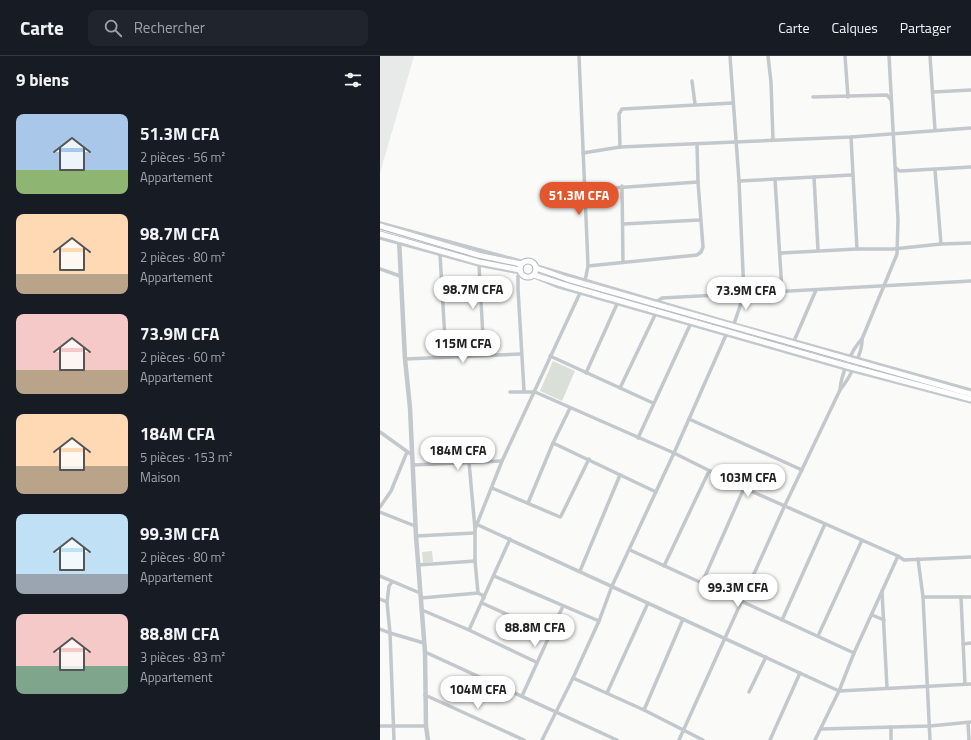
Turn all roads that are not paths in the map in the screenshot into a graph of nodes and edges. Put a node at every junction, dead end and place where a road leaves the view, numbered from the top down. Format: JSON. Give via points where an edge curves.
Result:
{"nodes":[{"id":1,"x":579,"y":56,"type":"edge"},
{"id":2,"x":730,"y":56,"type":"edge"},
{"id":3,"x":768,"y":56,"type":"edge"},
{"id":4,"x":845,"y":56,"type":"edge"},
{"id":5,"x":889,"y":56,"type":"edge"},
{"id":6,"x":930,"y":56,"type":"edge"},
{"id":7,"x":692,"y":81,"type":"dead end"},
{"id":8,"x":971,"y":90,"type":"edge"},
{"id":9,"x":933,"y":92,"type":"junction"},
{"id":10,"x":848,"y":96,"type":"junction"},
{"id":11,"x":813,"y":97,"type":"dead end"},
{"id":12,"x":891,"y":101,"type":"junction"},
{"id":13,"x":733,"y":103,"type":"junction"},
{"id":14,"x":695,"y":104,"type":"junction"},
{"id":15,"x":971,"y":128,"type":"edge"},
{"id":16,"x":935,"y":130,"type":"junction"},
{"id":17,"x":893,"y":133,"type":"junction"},
{"id":18,"x":851,"y":137,"type":"junction"},
{"id":19,"x":773,"y":140,"type":"junction"},
{"id":20,"x":736,"y":142,"type":"junction"},
{"id":21,"x":697,"y":144,"type":"junction"},
{"id":22,"x":620,"y":147,"type":"junction"},
{"id":23,"x":583,"y":152,"type":"junction"},
{"id":24,"x":895,"y":167,"type":"junction"},
{"id":25,"x":971,"y":167,"type":"edge"},
{"id":26,"x":935,"y":170,"type":"junction"},
{"id":27,"x":852,"y":175,"type":"junction"},
{"id":28,"x":814,"y":177,"type":"junction"},
{"id":29,"x":776,"y":179,"type":"junction"},
{"id":30,"x":739,"y":181,"type":"junction"},
{"id":31,"x":698,"y":182,"type":"junction"},
{"id":32,"x":622,"y":186,"type":"junction"},
{"id":33,"x":585,"y":190,"type":"junction"},
{"id":34,"x":700,"y":220,"type":"junction"},
{"id":35,"x":623,"y":224,"type":"junction"},
{"id":36,"x":380,"y":225,"type":"edge"},
{"id":37,"x":380,"y":234,"type":"edge"},
{"id":38,"x":380,"y":238,"type":"edge"},
{"id":39,"x":399,"y":241,"type":"junction"},
{"id":40,"x":971,"y":243,"type":"edge"},
{"id":41,"x":941,"y":244,"type":"junction"},
{"id":42,"x":857,"y":249,"type":"junction"},
{"id":43,"x":896,"y":249,"type":"junction"},
{"id":44,"x":818,"y":250,"type":"junction"},
{"id":45,"x":781,"y":253,"type":"junction"},
{"id":46,"x":440,"y":254,"type":"junction"},
{"id":47,"x":623,"y":261,"type":"junction"},
{"id":48,"x":523,"y":263,"type":"junction"},
{"id":49,"x":479,"y":265,"type":"junction"},
{"id":50,"x":588,"y":266,"type":"junction"},
{"id":51,"x":536,"y":267,"type":"junction"},
{"id":52,"x":380,"y":269,"type":"edge"},
{"id":53,"x":520,"y":272,"type":"junction"},
{"id":54,"x":400,"y":276,"type":"junction"},
{"id":55,"x":533,"y":276,"type":"junction"},
{"id":56,"x":585,"y":281,"type":"junction"},
{"id":57,"x":971,"y":281,"type":"edge"},
{"id":58,"x":884,"y":285,"type":"junction"},
{"id":59,"x":816,"y":290,"type":"junction"},
{"id":60,"x":782,"y":292,"type":"junction"},
{"id":61,"x":580,"y":293,"type":"junction"},
{"id":62,"x":744,"y":294,"type":"junction"},
{"id":63,"x":658,"y":301,"type":"junction"},
{"id":64,"x":617,"y":304,"type":"junction"},
{"id":65,"x":655,"y":315,"type":"junction"},
{"id":66,"x":690,"y":324,"type":"junction"},
{"id":67,"x":734,"y":324,"type":"junction"},
{"id":68,"x":726,"y":335,"type":"junction"},
{"id":69,"x":794,"y":341,"type":"junction"},
{"id":70,"x":521,"y":354,"type":"junction"},
{"id":71,"x":484,"y":355,"type":"junction"},
{"id":72,"x":550,"y":356,"type":"junction"},
{"id":73,"x":446,"y":357,"type":"junction"},
{"id":74,"x":405,"y":359,"type":"junction"},
{"id":75,"x":853,"y":359,"type":"junction"},
{"id":76,"x":849,"y":368,"type":"junction"},
{"id":77,"x":586,"y":373,"type":"junction"},
{"id":78,"x":620,"y":388,"type":"junction"},
{"id":79,"x":971,"y":390,"type":"edge"},
{"id":80,"x":524,"y":391,"type":"junction"},
{"id":81,"x":510,"y":392,"type":"dead end"},
{"id":82,"x":535,"y":392,"type":"junction"},
{"id":83,"x":971,"y":394,"type":"edge"},
{"id":84,"x":971,"y":399,"type":"edge"},
{"id":85,"x":971,"y":402,"type":"edge"},
{"id":86,"x":653,"y":403,"type":"junction"},
{"id":87,"x":570,"y":408,"type":"junction"},
{"id":88,"x":689,"y":419,"type":"junction"},
{"id":89,"x":380,"y":432,"type":"edge"},
{"id":90,"x":638,"y":438,"type":"junction"},
{"id":91,"x":553,"y":443,"type":"junction"},
{"id":92,"x":406,"y":452,"type":"junction"},
{"id":93,"x":674,"y":453,"type":"junction"},
{"id":94,"x":412,"y":455,"type":"junction"},
{"id":95,"x":589,"y":459,"type":"junction"},
{"id":96,"x":502,"y":461,"type":"junction"},
{"id":97,"x":469,"y":462,"type":"junction"},
{"id":98,"x":413,"y":465,"type":"junction"},
{"id":99,"x":802,"y":470,"type":"junction"},
{"id":100,"x":709,"y":472,"type":"junction"},
{"id":101,"x":620,"y":474,"type":"junction"},
{"id":102,"x":492,"y":488,"type":"junction"},
{"id":103,"x":744,"y":488,"type":"junction"},
{"id":104,"x":656,"y":492,"type":"junction"},
{"id":105,"x":528,"y":503,"type":"junction"},
{"id":106,"x":785,"y":505,"type":"junction"},
{"id":107,"x":380,"y":507,"type":"edge"},
{"id":108,"x":380,"y":512,"type":"edge"},
{"id":109,"x":476,"y":524,"type":"junction"},
{"id":110,"x":825,"y":524,"type":"junction"},
{"id":111,"x":416,"y":526,"type":"junction"},
{"id":112,"x":474,"y":531,"type":"junction"},
{"id":113,"x":416,"y":536,"type":"junction"},
{"id":114,"x":510,"y":539,"type":"junction"},
{"id":115,"x":862,"y":540,"type":"junction"},
{"id":116,"x":630,"y":550,"type":"junction"},
{"id":117,"x":898,"y":556,"type":"junction"},
{"id":118,"x":971,"y":557,"type":"edge"},
{"id":119,"x":918,"y":559,"type":"junction"},
{"id":120,"x":475,"y":561,"type":"junction"},
{"id":121,"x":418,"y":565,"type":"junction"},
{"id":122,"x":664,"y":566,"type":"junction"},
{"id":123,"x":580,"y":572,"type":"junction"},
{"id":124,"x":380,"y":576,"type":"edge"},
{"id":125,"x":494,"y":576,"type":"junction"},
{"id":126,"x":392,"y":582,"type":"junction"},
{"id":127,"x":702,"y":583,"type":"junction"},
{"id":128,"x":612,"y":586,"type":"junction"},
{"id":129,"x":882,"y":590,"type":"junction"},
{"id":130,"x":478,"y":593,"type":"junction"},
{"id":131,"x":420,"y":595,"type":"junction"},
{"id":132,"x":961,"y":597,"type":"junction"},
{"id":133,"x":971,"y":597,"type":"edge"},
{"id":134,"x":484,"y":598,"type":"junction"},
{"id":135,"x":922,"y":598,"type":"junction"},
{"id":136,"x":380,"y":599,"type":"edge"},
{"id":137,"x":741,"y":601,"type":"junction"},
{"id":138,"x":387,"y":602,"type":"junction"},
{"id":139,"x":482,"y":603,"type":"junction"},
{"id":140,"x":648,"y":603,"type":"junction"},
{"id":141,"x":563,"y":606,"type":"junction"},
{"id":142,"x":422,"y":610,"type":"junction"},
{"id":143,"x":872,"y":615,"type":"junction"},
{"id":144,"x":683,"y":619,"type":"junction"},
{"id":145,"x":782,"y":620,"type":"junction"},
{"id":146,"x":884,"y":620,"type":"junction"},
{"id":147,"x":599,"y":621,"type":"junction"},
{"id":148,"x":380,"y":629,"type":"edge"},
{"id":149,"x":469,"y":630,"type":"junction"},
{"id":150,"x":390,"y":633,"type":"junction"},
{"id":151,"x":550,"y":634,"type":"junction"},
{"id":152,"x":818,"y":636,"type":"junction"},
{"id":153,"x":725,"y":638,"type":"junction"},
{"id":154,"x":424,"y":643,"type":"junction"},
{"id":155,"x":971,"y":643,"type":"edge"},
{"id":156,"x":963,"y":644,"type":"junction"},
{"id":157,"x":425,"y":652,"type":"junction"},
{"id":158,"x":854,"y":653,"type":"junction"},
{"id":159,"x":766,"y":657,"type":"junction"},
{"id":160,"x":536,"y":662,"type":"junction"},
{"id":161,"x":800,"y":673,"type":"junction"},
{"id":162,"x":573,"y":678,"type":"junction"},
{"id":163,"x":965,"y":684,"type":"junction"},
{"id":164,"x":971,"y":684,"type":"edge"},
{"id":165,"x":928,"y":686,"type":"junction"},
{"id":166,"x":888,"y":688,"type":"junction"},
{"id":167,"x":839,"y":691,"type":"junction"},
{"id":168,"x":749,"y":692,"type":"dead end"},
{"id":169,"x":607,"y":693,"type":"junction"},
{"id":170,"x":425,"y":695,"type":"junction"},
{"id":171,"x":522,"y":696,"type":"junction"},
{"id":172,"x":644,"y":710,"type":"junction"},
{"id":173,"x":556,"y":711,"type":"junction"},
{"id":174,"x":970,"y":722,"type":"edge"},
{"id":175,"x":380,"y":726,"type":"edge"},
{"id":176,"x":394,"y":726,"type":"junction"},
{"id":177,"x":426,"y":726,"type":"junction"},
{"id":178,"x":930,"y":726,"type":"junction"},
{"id":179,"x":891,"y":727,"type":"junction"},
{"id":180,"x":821,"y":729,"type":"junction"},
{"id":181,"x":684,"y":731,"type":"junction"},
{"id":182,"x":430,"y":739,"type":"edge"},
{"id":183,"x":394,"y":740,"type":"edge"},
{"id":184,"x":524,"y":740,"type":"edge"},
{"id":185,"x":542,"y":740,"type":"edge"},
{"id":186,"x":617,"y":740,"type":"edge"},
{"id":187,"x":679,"y":740,"type":"edge"},
{"id":188,"x":703,"y":740,"type":"edge"},
{"id":189,"x":770,"y":740,"type":"edge"},
{"id":190,"x":815,"y":740,"type":"edge"},
{"id":191,"x":891,"y":740,"type":"edge"},
{"id":192,"x":930,"y":740,"type":"edge"},
{"id":193,"x":969,"y":740,"type":"edge"}],
"edges":[{"from":1,"to":23,"type":"street"},
{"from":2,"to":13,"type":"street"},
{"from":3,"to":19,"type":"street"},
{"from":4,"to":10,"type":"street"},
{"from":5,"to":12,"type":"street"},
{"from":6,"to":9,"type":"street"},
{"from":7,"to":14,"type":"street"},
{"from":8,"to":9,"type":"street"},
{"from":9,"to":16,"type":"street"},
{"from":10,"to":11,"type":"street"},
{"from":10,"to":12,"type":"street","via":[[887,95]]},
{"from":12,"to":17,"type":"street"},
{"from":13,"to":14,"type":"street"},
{"from":13,"to":20,"type":"street"},
{"from":14,"to":22,"type":"street","via":[[622,109],[619,114]]},
{"from":15,"to":16,"type":"street"},
{"from":16,"to":17,"type":"street"},
{"from":17,"to":18,"type":"street"},
{"from":17,"to":24,"type":"street"},
{"from":18,"to":19,"type":"street"},
{"from":18,"to":27,"type":"street"},
{"from":19,"to":20,"type":"street"},
{"from":20,"to":21,"type":"street"},
{"from":20,"to":30,"type":"street"},
{"from":21,"to":22,"type":"street"},
{"from":21,"to":31,"type":"street"},
{"from":22,"to":23,"type":"street"},
{"from":23,"to":33,"type":"street"},
{"from":24,"to":26,"type":"street","via":[[900,171]]},
{"from":24,"to":43,"type":"street","via":[[898,220]]},
{"from":25,"to":26,"type":"street"},
{"from":26,"to":41,"type":"street"},
{"from":27,"to":28,"type":"street"},
{"from":27,"to":42,"type":"street"},
{"from":28,"to":29,"type":"street"},
{"from":28,"to":44,"type":"street"},
{"from":29,"to":30,"type":"street"},
{"from":29,"to":45,"type":"street"},
{"from":30,"to":62,"type":"street"},
{"from":31,"to":32,"type":"street"},
{"from":31,"to":34,"type":"street"},
{"from":32,"to":33,"type":"street"},
{"from":32,"to":35,"type":"street"},
{"from":33,"to":50,"type":"street"},
{"from":34,"to":35,"type":"street"},
{"from":34,"to":47,"type":"street","via":[[703,247],[697,255]]},
{"from":35,"to":47,"type":"street"},
{"from":36,"to":48,"type":"main road","via":[[478,255]]},
{"from":37,"to":39,"type":"main road"},
{"from":38,"to":39,"type":"street"},
{"from":39,"to":46,"type":"street"},
{"from":39,"to":53,"type":"main road"},
{"from":39,"to":54,"type":"street"},
{"from":40,"to":41,"type":"street"},
{"from":41,"to":43,"type":"street"},
{"from":42,"to":43,"type":"street"},
{"from":42,"to":44,"type":"street"},
{"from":43,"to":58,"type":"street","via":[[896,258]]},
{"from":44,"to":45,"type":"street"},
{"from":45,"to":60,"type":"street"},
{"from":46,"to":49,"type":"street"},
{"from":46,"to":73,"type":"street"},
{"from":47,"to":50,"type":"street"},
{"from":48,"to":51,"type":"main road","via":[[531,262]]},
{"from":48,"to":53,"type":"main road"},
{"from":49,"to":53,"type":"street"},
{"from":49,"to":71,"type":"street"},
{"from":50,"to":56,"type":"street"},
{"from":51,"to":55,"type":"main road"},
{"from":51,"to":56,"type":"street","via":[[540,266]]},
{"from":51,"to":75,"type":"main road","via":[[567,279]]},
{"from":52,"to":54,"type":"street"},
{"from":53,"to":55,"type":"main road","via":[[525,277]]},
{"from":53,"to":70,"type":"street","via":[[518,289]]},
{"from":54,"to":74,"type":"street"},
{"from":55,"to":61,"type":"street"},
{"from":55,"to":76,"type":"main road"},
{"from":56,"to":63,"type":"street"},
{"from":57,"to":58,"type":"street"},
{"from":58,"to":59,"type":"street"},
{"from":58,"to":75,"type":"street","via":[[862,339],[862,346]]},
{"from":59,"to":60,"type":"street"},
{"from":59,"to":69,"type":"street"},
{"from":60,"to":62,"type":"street"},
{"from":61,"to":64,"type":"street"},
{"from":61,"to":72,"type":"street"},
{"from":62,"to":63,"type":"street","via":[[662,298]]},
{"from":62,"to":67,"type":"street"},
{"from":63,"to":67,"type":"street"},
{"from":64,"to":65,"type":"street"},
{"from":64,"to":77,"type":"street"},
{"from":65,"to":66,"type":"street"},
{"from":65,"to":78,"type":"street"},
{"from":66,"to":68,"type":"street"},
{"from":66,"to":86,"type":"street"},
{"from":67,"to":69,"type":"street"},
{"from":68,"to":76,"type":"street"},
{"from":68,"to":88,"type":"street"},
{"from":69,"to":75,"type":"street"},
{"from":70,"to":71,"type":"street"},
{"from":70,"to":80,"type":"street"},
{"from":71,"to":73,"type":"street"},
{"from":72,"to":77,"type":"street"},
{"from":72,"to":82,"type":"street"},
{"from":73,"to":74,"type":"street"},
{"from":74,"to":94,"type":"street"},
{"from":75,"to":76,"type":"street"},
{"from":75,"to":79,"type":"street"},
{"from":75,"to":83,"type":"main road"},
{"from":76,"to":84,"type":"main road"},
{"from":76,"to":85,"type":"street"},
{"from":76,"to":99,"type":"street","via":[[841,380],[840,390]]},
{"from":77,"to":78,"type":"street"},
{"from":78,"to":86,"type":"street"},
{"from":80,"to":81,"type":"street"},
{"from":80,"to":82,"type":"street"},
{"from":82,"to":87,"type":"street"},
{"from":82,"to":96,"type":"street"},
{"from":86,"to":90,"type":"street"},
{"from":87,"to":90,"type":"street"},
{"from":87,"to":91,"type":"street"},
{"from":88,"to":93,"type":"street"},
{"from":88,"to":99,"type":"street"},
{"from":89,"to":92,"type":"street"},
{"from":90,"to":93,"type":"street"},
{"from":91,"to":95,"type":"street"},
{"from":91,"to":105,"type":"street"},
{"from":92,"to":94,"type":"street"},
{"from":92,"to":107,"type":"street","via":[[391,491]]},
{"from":93,"to":100,"type":"street"},
{"from":93,"to":104,"type":"street"},
{"from":94,"to":98,"type":"street"},
{"from":95,"to":101,"type":"street"},
{"from":95,"to":105,"type":"street","via":[[561,516],[558,517]]},
{"from":96,"to":97,"type":"street"},
{"from":96,"to":102,"type":"street"},
{"from":97,"to":98,"type":"street"},
{"from":97,"to":112,"type":"street"},
{"from":98,"to":111,"type":"street"},
{"from":99,"to":106,"type":"street"},
{"from":100,"to":103,"type":"street"},
{"from":100,"to":122,"type":"street"},
{"from":101,"to":104,"type":"street"},
{"from":101,"to":123,"type":"street"},
{"from":102,"to":105,"type":"street"},
{"from":102,"to":109,"type":"street"},
{"from":103,"to":106,"type":"street"},
{"from":103,"to":127,"type":"street"},
{"from":104,"to":116,"type":"street"},
{"from":106,"to":110,"type":"street"},
{"from":106,"to":137,"type":"street"},
{"from":108,"to":111,"type":"street"},
{"from":109,"to":112,"type":"street"},
{"from":109,"to":114,"type":"street"},
{"from":110,"to":115,"type":"street"},
{"from":110,"to":145,"type":"street"},
{"from":111,"to":113,"type":"street"},
{"from":112,"to":113,"type":"street"},
{"from":112,"to":120,"type":"street"},
{"from":113,"to":121,"type":"street"},
{"from":114,"to":123,"type":"street"},
{"from":114,"to":125,"type":"street"},
{"from":115,"to":117,"type":"street"},
{"from":115,"to":152,"type":"street"},
{"from":116,"to":122,"type":"street"},
{"from":116,"to":128,"type":"street"},
{"from":117,"to":119,"type":"street","via":[[904,560]]},
{"from":117,"to":129,"type":"street"},
{"from":118,"to":119,"type":"street"},
{"from":119,"to":135,"type":"street"},
{"from":120,"to":121,"type":"street"},
{"from":120,"to":130,"type":"street"},
{"from":121,"to":131,"type":"street"},
{"from":122,"to":127,"type":"street"},
{"from":123,"to":128,"type":"street"},
{"from":124,"to":126,"type":"street"},
{"from":125,"to":134,"type":"street"},
{"from":125,"to":141,"type":"street"},
{"from":126,"to":131,"type":"street"},
{"from":126,"to":138,"type":"street"},
{"from":127,"to":137,"type":"street"},
{"from":128,"to":140,"type":"street"},
{"from":128,"to":147,"type":"street"},
{"from":129,"to":143,"type":"street"},
{"from":129,"to":146,"type":"street"},
{"from":130,"to":131,"type":"street"},
{"from":130,"to":134,"type":"street"},
{"from":131,"to":142,"type":"street"},
{"from":132,"to":133,"type":"street"},
{"from":132,"to":135,"type":"street"},
{"from":132,"to":156,"type":"street"},
{"from":134,"to":139,"type":"street"},
{"from":135,"to":165,"type":"street"},
{"from":136,"to":138,"type":"street"},
{"from":137,"to":145,"type":"street"},
{"from":137,"to":153,"type":"street"},
{"from":138,"to":150,"type":"street"},
{"from":139,"to":149,"type":"street"},
{"from":139,"to":151,"type":"street"},
{"from":140,"to":144,"type":"street"},
{"from":140,"to":169,"type":"street"},
{"from":141,"to":147,"type":"street"},
{"from":141,"to":151,"type":"street"},
{"from":142,"to":149,"type":"street"},
{"from":142,"to":154,"type":"street"},
{"from":143,"to":146,"type":"street"},
{"from":143,"to":158,"type":"street"},
{"from":144,"to":153,"type":"street"},
{"from":144,"to":172,"type":"street"},
{"from":145,"to":152,"type":"street"},
{"from":146,"to":166,"type":"street"},
{"from":147,"to":162,"type":"street"},
{"from":148,"to":150,"type":"street"},
{"from":149,"to":160,"type":"street"},
{"from":150,"to":154,"type":"street"},
{"from":150,"to":176,"type":"street"},
{"from":151,"to":160,"type":"street"},
{"from":152,"to":158,"type":"street"},
{"from":153,"to":159,"type":"street"},
{"from":153,"to":181,"type":"street"},
{"from":154,"to":157,"type":"street"},
{"from":155,"to":156,"type":"street"},
{"from":156,"to":163,"type":"street"},
{"from":157,"to":170,"type":"street"},
{"from":157,"to":171,"type":"street"},
{"from":158,"to":167,"type":"street"},
{"from":159,"to":161,"type":"street"},
{"from":159,"to":168,"type":"street"},
{"from":160,"to":171,"type":"street"},
{"from":161,"to":167,"type":"street"},
{"from":161,"to":189,"type":"street"},
{"from":162,"to":169,"type":"street"},
{"from":162,"to":173,"type":"street"},
{"from":163,"to":164,"type":"street"},
{"from":163,"to":165,"type":"street"},
{"from":165,"to":166,"type":"street"},
{"from":165,"to":178,"type":"street"},
{"from":166,"to":167,"type":"street"},
{"from":167,"to":180,"type":"street"},
{"from":169,"to":172,"type":"street"},
{"from":170,"to":177,"type":"street"},
{"from":170,"to":184,"type":"street"},
{"from":171,"to":173,"type":"street"},
{"from":172,"to":181,"type":"street"},
{"from":173,"to":185,"type":"street"},
{"from":173,"to":186,"type":"street"},
{"from":174,"to":178,"type":"street"},
{"from":174,"to":193,"type":"street"},
{"from":175,"to":176,"type":"street"},
{"from":176,"to":177,"type":"street"},
{"from":176,"to":183,"type":"street"},
{"from":177,"to":182,"type":"street"},
{"from":178,"to":179,"type":"street"},
{"from":178,"to":192,"type":"street"},
{"from":179,"to":180,"type":"street"},
{"from":179,"to":191,"type":"street"},
{"from":180,"to":190,"type":"street"},
{"from":181,"to":187,"type":"street"},
{"from":181,"to":188,"type":"street"}]}
